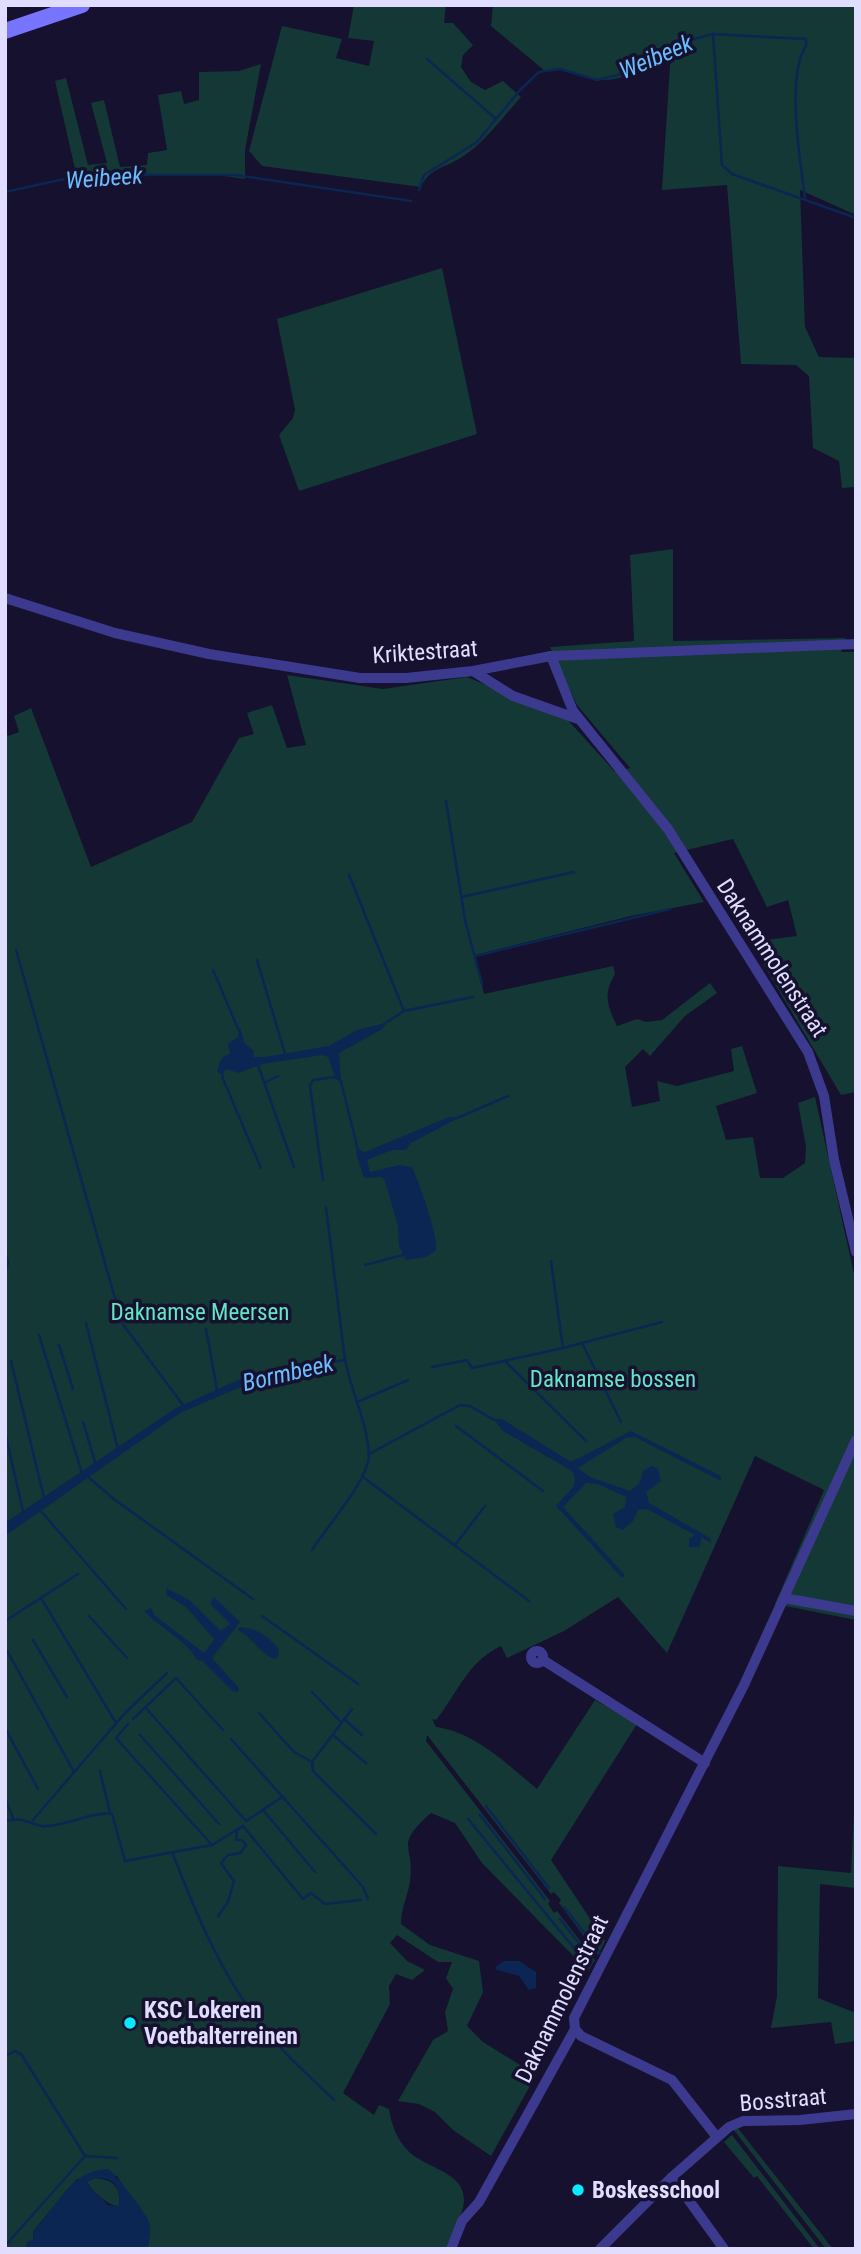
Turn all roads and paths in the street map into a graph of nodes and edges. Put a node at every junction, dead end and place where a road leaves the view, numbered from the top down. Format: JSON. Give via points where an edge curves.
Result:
{"nodes":[{"id":1,"x":82,"y":5,"type":"edge"},
{"id":2,"x":5,"y":31,"type":"edge"},
{"id":3,"x":5,"y":598,"type":"edge"},
{"id":4,"x":856,"y":644,"type":"edge"},
{"id":5,"x":551,"y":656,"type":"junction"},
{"id":6,"x":473,"y":671,"type":"junction"},
{"id":7,"x":581,"y":720,"type":"junction"},
{"id":8,"x":856,"y":1252,"type":"edge"},
{"id":9,"x":856,"y":1440,"type":"edge"},
{"id":10,"x":784,"y":1598,"type":"junction"},
{"id":11,"x":856,"y":1611,"type":"edge"},
{"id":12,"x":543,"y":1660,"type":"dead end"},
{"id":13,"x":705,"y":1763,"type":"junction"},
{"id":14,"x":575,"y":2029,"type":"junction"},
{"id":15,"x":856,"y":2114,"type":"edge"},
{"id":16,"x":716,"y":2136,"type":"junction"},
{"id":17,"x":672,"y":2177,"type":"junction"},
{"id":18,"x":451,"y":2249,"type":"edge"},
{"id":19,"x":600,"y":2249,"type":"edge"},
{"id":20,"x":724,"y":2249,"type":"edge"}],
"edges":[{"from":1,"to":2,"type":"street"},
{"from":3,"to":6,"type":"street","name":"Kriktestraat","via":[[115,633],[308,670],[383,678]]},
{"from":4,"to":5,"type":"street","name":"Kriktestraat"},
{"from":5,"to":6,"type":"street","name":"Kriktestraat"},
{"from":5,"to":7,"type":"street","name":"Daknammolenstraat"},
{"from":6,"to":7,"type":"street","via":[[513,696]]},
{"from":7,"to":8,"type":"street","name":"Daknammolenstraat","via":[[668,829],[808,1052],[824,1096]]},
{"from":9,"to":10,"type":"street","name":"Daknammolenstraat"},
{"from":10,"to":11,"type":"street"},
{"from":10,"to":13,"type":"street","name":"Daknammolenstraat"},
{"from":12,"to":13,"type":"street"},
{"from":13,"to":14,"type":"street","name":"Daknammolenstraat","via":[[574,2018]]},
{"from":14,"to":16,"type":"street","via":[[670,2079]]},
{"from":14,"to":18,"type":"street","name":"Daknammolenstraat","via":[[479,2202],[462,2221]]},
{"from":15,"to":16,"type":"street","name":"Bosstraat","via":[[743,2121]]},
{"from":16,"to":17,"type":"street","name":"Bosstraat"},
{"from":17,"to":19,"type":"street","name":"Bosstraat"},
{"from":17,"to":20,"type":"street"}]}
